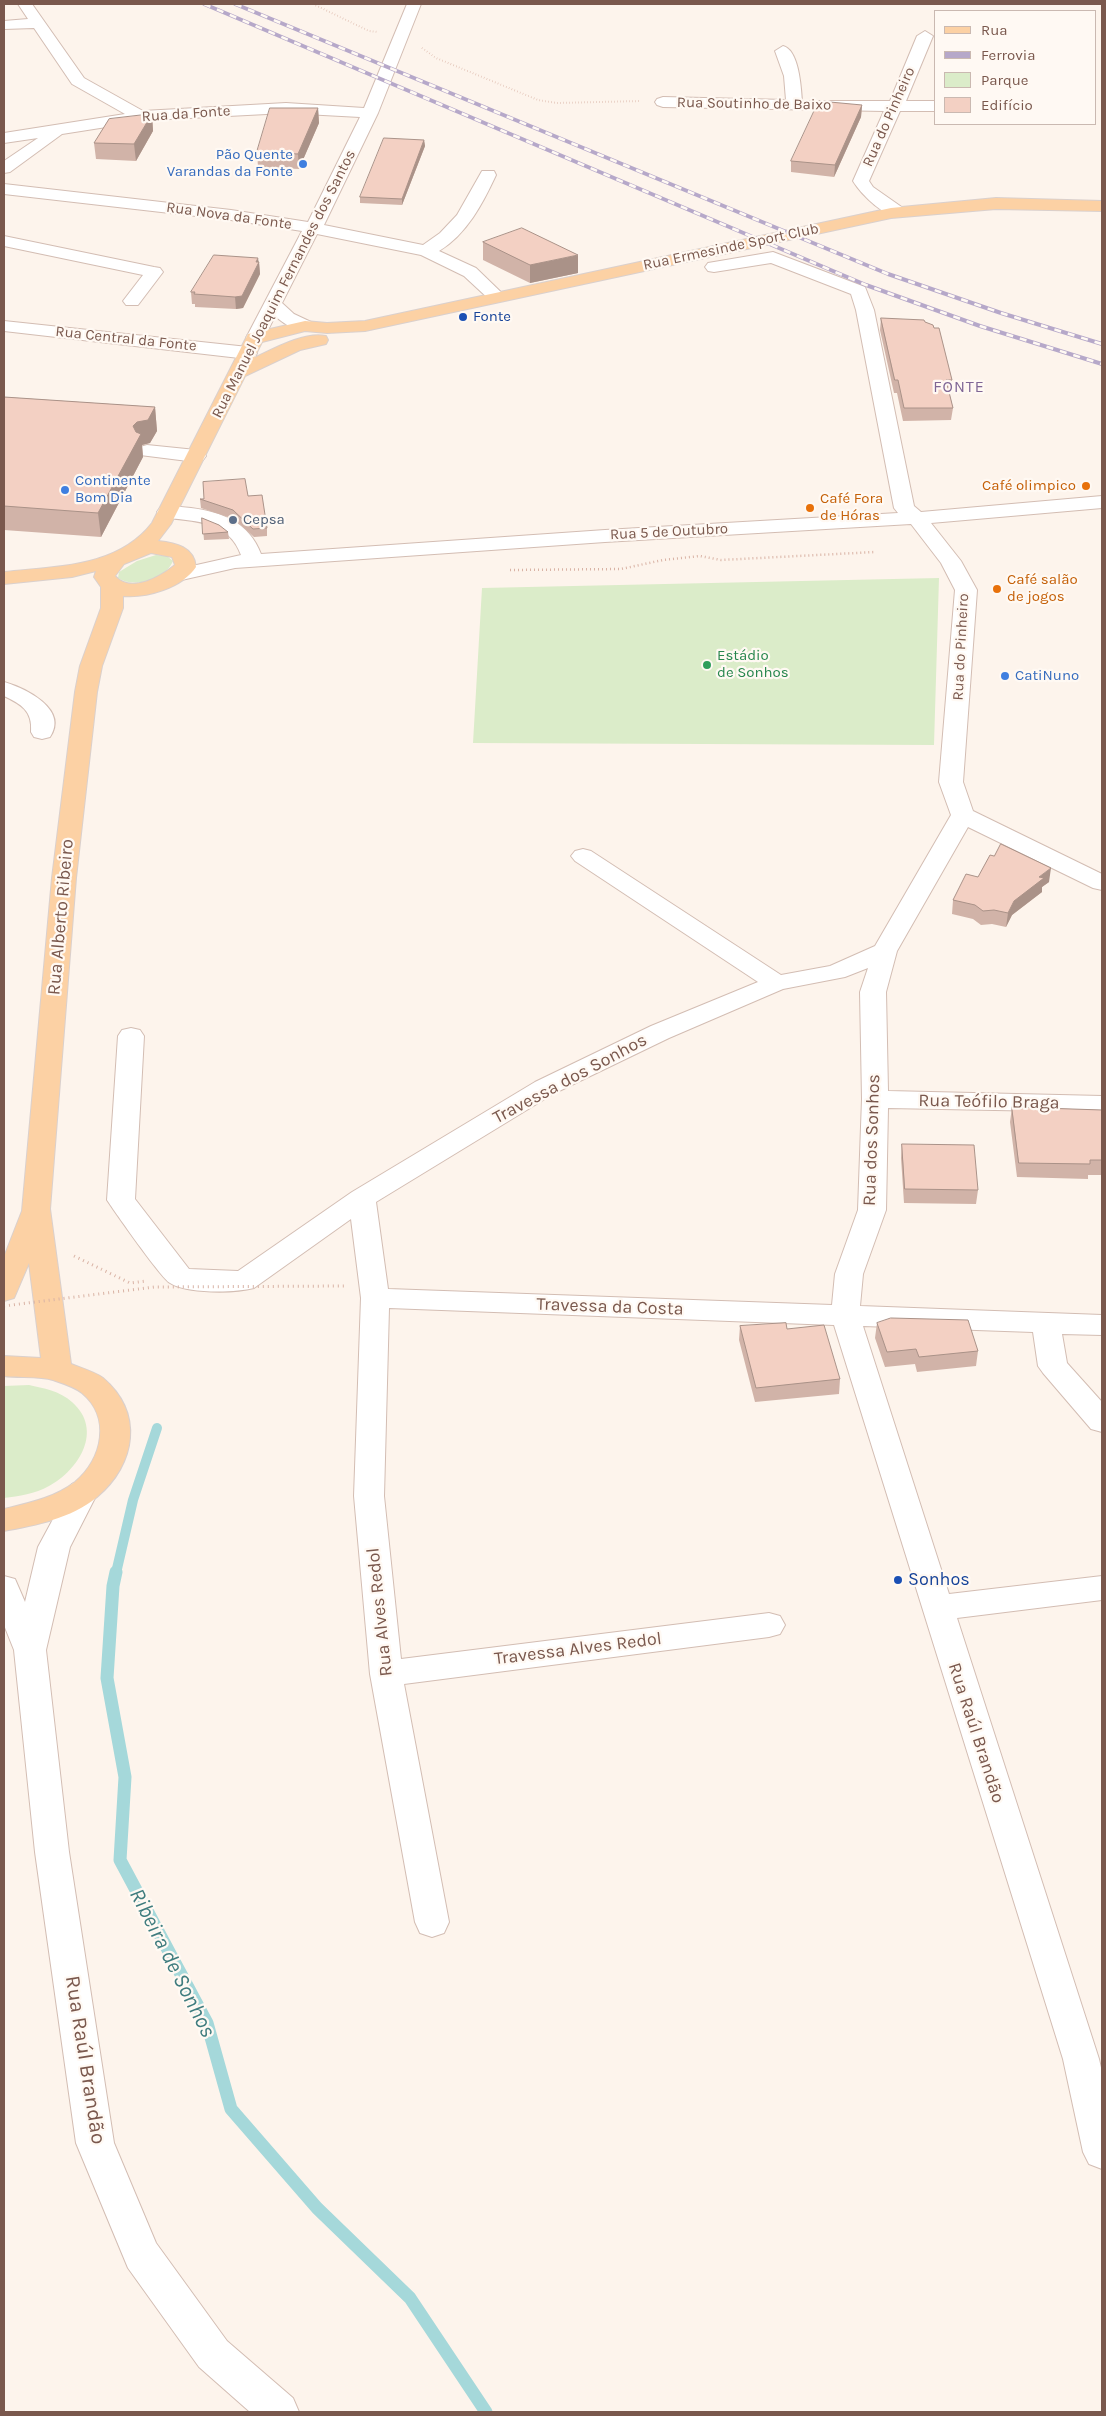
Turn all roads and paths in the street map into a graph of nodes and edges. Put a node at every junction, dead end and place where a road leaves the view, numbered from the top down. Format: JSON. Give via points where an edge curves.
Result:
{"nodes":[{"id":1,"x":25,"y":4,"type":"edge"},
{"id":2,"x":313,"y":4,"type":"edge"},
{"id":3,"x":414,"y":4,"type":"edge"},
{"id":4,"x":37,"y":23,"type":"junction"},
{"id":5,"x":4,"y":25,"type":"edge"},
{"id":6,"x":402,"y":35,"type":"junction"},
{"id":7,"x":925,"y":36,"type":"dead end"},
{"id":8,"x":783,"y":51,"type":"dead end"},
{"id":9,"x":663,"y":102,"type":"joint"},
{"id":10,"x":895,"y":105,"type":"junction"},
{"id":11,"x":794,"y":106,"type":"junction"},
{"id":12,"x":934,"y":106,"type":"edge"},
{"id":13,"x":370,"y":113,"type":"junction"},
{"id":14,"x":141,"y":117,"type":"junction"},
{"id":15,"x":60,"y":130,"type":"junction"},
{"id":16,"x":4,"y":138,"type":"edge"},
{"id":17,"x":4,"y":168,"type":"edge"},
{"id":18,"x":488,"y":175,"type":"dead end"},
{"id":19,"x":4,"y":189,"type":"edge"},
{"id":20,"x":1102,"y":206,"type":"edge"},
{"id":21,"x":897,"y":212,"type":"junction"},
{"id":22,"x":312,"y":228,"type":"junction"},
{"id":23,"x":4,"y":241,"type":"edge"},
{"id":24,"x":426,"y":250,"type":"junction"},
{"id":25,"x":714,"y":267,"type":"dead end"},
{"id":26,"x":497,"y":297,"type":"junction"},
{"id":27,"x":132,"y":301,"type":"dead end"},
{"id":28,"x":273,"y":304,"type":"junction"},
{"id":29,"x":4,"y":326,"type":"edge"},
{"id":30,"x":305,"y":326,"type":"junction"},
{"id":31,"x":365,"y":326,"type":"junction"},
{"id":32,"x":252,"y":345,"type":"junction"},
{"id":33,"x":294,"y":346,"type":"junction"},
{"id":34,"x":240,"y":372,"type":"junction"},
{"id":35,"x":146,"y":451,"type":"edge"},
{"id":36,"x":196,"y":456,"type":"junction"},
{"id":37,"x":1102,"y":502,"type":"edge"},
{"id":38,"x":164,"y":518,"type":"junction"},
{"id":39,"x":917,"y":518,"type":"junction"},
{"id":40,"x":176,"y":551,"type":"junction"},
{"id":41,"x":875,"y":552,"type":"dead end"},
{"id":42,"x":125,"y":555,"type":"junction"},
{"id":43,"x":244,"y":561,"type":"junction"},
{"id":44,"x":510,"y":570,"type":"dead end"},
{"id":45,"x":38,"y":575,"type":"junction"},
{"id":46,"x":4,"y":578,"type":"edge"},
{"id":47,"x":169,"y":579,"type":"junction"},
{"id":48,"x":110,"y":584,"type":"junction"},
{"id":49,"x":105,"y":629,"type":"junction"},
{"id":50,"x":4,"y":689,"type":"edge"},
{"id":51,"x":42,"y":732,"type":"dead end"},
{"id":52,"x":962,"y":816,"type":"junction"},
{"id":53,"x":582,"y":856,"type":"dead end"},
{"id":54,"x":1102,"y":883,"type":"edge"},
{"id":55,"x":885,"y":951,"type":"junction"},
{"id":56,"x":777,"y":983,"type":"junction"},
{"id":57,"x":131,"y":1036,"type":"dead end"},
{"id":58,"x":875,"y":1099,"type":"junction"},
{"id":59,"x":1102,"y":1104,"type":"edge"},
{"id":60,"x":362,"y":1198,"type":"junction"},
{"id":61,"x":36,"y":1209,"type":"junction"},
{"id":62,"x":70,"y":1255,"type":"dead end"},
{"id":63,"x":179,"y":1276,"type":"junction"},
{"id":64,"x":346,"y":1286,"type":"dead end"},
{"id":65,"x":4,"y":1291,"type":"edge"},
{"id":66,"x":375,"y":1298,"type":"junction"},
{"id":67,"x":4,"y":1306,"type":"edge"},
{"id":68,"x":845,"y":1315,"type":"junction"},
{"id":69,"x":1046,"y":1322,"type":"junction"},
{"id":70,"x":1102,"y":1325,"type":"edge"},
{"id":71,"x":4,"y":1366,"type":"edge"},
{"id":72,"x":57,"y":1369,"type":"junction"},
{"id":73,"x":1102,"y":1422,"type":"edge"},
{"id":74,"x":84,"y":1492,"type":"junction"},
{"id":75,"x":4,"y":1520,"type":"edge"},
{"id":76,"x":4,"y":1588,"type":"edge"},
{"id":77,"x":1102,"y":1588,"type":"edge"},
{"id":78,"x":937,"y":1608,"type":"junction"},
{"id":79,"x":769,"y":1625,"type":"dead end"},
{"id":80,"x":30,"y":1650,"type":"junction"},
{"id":81,"x":386,"y":1674,"type":"junction"},
{"id":82,"x":432,"y":1922,"type":"dead end"},
{"id":83,"x":1092,"y":2060,"type":"edge"},
{"id":84,"x":1102,"y":2152,"type":"edge"},
{"id":85,"x":279,"y":2412,"type":"edge"}],
"edges":[{"from":1,"to":4,"type":"street"},
{"from":2,"to":6,"type":"path","via":[[369,31]]},
{"from":3,"to":6,"type":"street","name":"Rua Manuel Joaquim Fernandes dos Santos"},
{"from":4,"to":5,"type":"street"},
{"from":4,"to":14,"type":"street","via":[[78,81]]},
{"from":6,"to":9,"type":"path","via":[[436,58],[538,100],[557,103]]},
{"from":6,"to":13,"type":"street","name":"Rua Manuel Joaquim Fernandes dos Santos"},
{"from":7,"to":10,"type":"street","name":"Rua do Pinheiro"},
{"from":8,"to":11,"type":"street","via":[[792,76]]},
{"from":9,"to":11,"type":"street","name":"Rua Soutinho de Baixo"},
{"from":10,"to":11,"type":"street","name":"Rua Soutinho de Baixo"},
{"from":10,"to":12,"type":"street","name":"Rua Soutinho de Baixo"},
{"from":10,"to":21,"type":"street","name":"Rua do Pinheiro","via":[[861,181]]},
{"from":13,"to":14,"type":"street","name":"Rua da Fonte","via":[[286,108]]},
{"from":13,"to":22,"type":"street","name":"Rua Manuel Joaquim Fernandes dos Santos","via":[[319,221]]},
{"from":14,"to":15,"type":"street","name":"Rua da Fonte"},
{"from":15,"to":16,"type":"street","name":"Rua da Fonte"},
{"from":15,"to":17,"type":"street"},
{"from":18,"to":24,"type":"street","via":[[477,201],[443,243]]},
{"from":19,"to":22,"type":"street","name":"Rua Nova da Fonte","via":[[231,215]]},
{"from":20,"to":21,"type":"main road","name":"Rua Ermesinde Sport Club","via":[[980,203]]},
{"from":21,"to":26,"type":"main road","name":"Rua Ermesinde Sport Club"},
{"from":22,"to":24,"type":"street","name":"Rua Nova da Fonte"},
{"from":22,"to":28,"type":"street","name":"Rua Manuel Joaquim Fernandes dos Santos"},
{"from":23,"to":27,"type":"street","via":[[154,272]]},
{"from":24,"to":26,"type":"street","name":"Rua Nova da Fonte","via":[[470,272]]},
{"from":25,"to":39,"type":"street","name":"Rua do Pinheiro","via":[[773,257],[859,291],[904,508]]},
{"from":26,"to":31,"type":"main road","name":"Rua Ermesinde Sport Club"},
{"from":28,"to":30,"type":"street","name":"Rua Ermesinde Sport Club","via":[[288,318]]},
{"from":28,"to":32,"type":"street","name":"Rua Manuel Joaquim Fernandes dos Santos"},
{"from":29,"to":32,"type":"street","name":"Rua Central da Fonte"},
{"from":30,"to":31,"type":"main road","name":"Rua Ermesinde Sport Club"},
{"from":30,"to":32,"type":"main road","name":"Rua Ermesinde Sport Club"},
{"from":31,"to":33,"type":"main road","name":"Rua Ermesinde Sport Club","via":[[353,333]]},
{"from":32,"to":33,"type":"main road","name":"Rua Ermesinde Sport Club"},
{"from":32,"to":34,"type":"main road","name":"Rua Manuel Joaquim Fernandes dos Santos"},
{"from":33,"to":34,"type":"main road","name":"Rua Ermesinde Sport Club"},
{"from":34,"to":36,"type":"main road","name":"Rua Manuel Joaquim Fernandes dos Santos"},
{"from":35,"to":36,"type":"street"},
{"from":36,"to":38,"type":"main road","name":"Rua Manuel Joaquim Fernandes dos Santos"},
{"from":37,"to":39,"type":"street","name":"Rua 5 de Outubro"},
{"from":38,"to":40,"type":"main road","via":[[162,536]]},
{"from":38,"to":42,"type":"main road","name":"Rua Manuel Joaquim Fernandes dos Santos","via":[[151,537]]},
{"from":38,"to":43,"type":"street","via":[[197,515],[230,524],[249,544]]},
{"from":39,"to":43,"type":"street","name":"Rua 5 de Outubro","via":[[596,536]]},
{"from":39,"to":52,"type":"street","name":"Rua do Pinheiro","via":[[951,561],[966,590],[951,782]]},
{"from":40,"to":42,"type":"main road","via":[[151,547]]},
{"from":40,"to":43,"type":"street","name":"Rua 5 de Outubro","via":[[204,560]]},
{"from":40,"to":47,"type":"main road","via":[[186,560],[186,567]]},
{"from":41,"to":44,"type":"path","via":[[721,560],[700,556],[621,569]]},
{"from":42,"to":45,"type":"main road","via":[[72,571]]},
{"from":42,"to":48,"type":"main road","name":"Rua Alberto Ribeiro","via":[[106,569],[104,577]]},
{"from":43,"to":47,"type":"street","name":"Rua 5 de Outubro"},
{"from":45,"to":46,"type":"main road"},
{"from":45,"to":48,"type":"main road","via":[[84,577]]},
{"from":47,"to":48,"type":"main road","via":[[144,589],[126,590]]},
{"from":47,"to":49,"type":"main road","name":"Rua Alberto Ribeiro","via":[[134,601]]},
{"from":48,"to":49,"type":"main road","name":"Rua Alberto Ribeiro","via":[[112,608]]},
{"from":49,"to":61,"type":"main road","name":"Rua Alberto Ribeiro","via":[[91,666],[85,700],[64,878]]},
{"from":50,"to":51,"type":"street","via":[[20,695],[39,710],[45,721]]},
{"from":52,"to":54,"type":"street"},
{"from":52,"to":55,"type":"street","name":"Rua dos Sonhos"},
{"from":53,"to":56,"type":"street"},
{"from":55,"to":56,"type":"street","name":"Travessa dos Sonhos","via":[[836,972]]},
{"from":55,"to":58,"type":"street","name":"Rua dos Sonhos","via":[[873,992]]},
{"from":56,"to":60,"type":"street","name":"Travessa dos Sonhos","via":[[660,1032],[544,1088]]},
{"from":57,"to":63,"type":"street","via":[[121,1200]]},
{"from":58,"to":59,"type":"street","name":"Rua Teófilo Braga"},
{"from":58,"to":68,"type":"street","name":"Rua dos Sonhos","via":[[872,1210],[849,1274]]},
{"from":60,"to":63,"type":"street","name":"Travessa dos Sonhos","via":[[244,1281],[190,1280]]},
{"from":60,"to":66,"type":"street"},
{"from":61,"to":65,"type":"main road","name":"Rua Alberto Ribeiro"},
{"from":61,"to":72,"type":"main road","name":"Rua Alberto Ribeiro"},
{"from":62,"to":63,"type":"path","via":[[130,1283]]},
{"from":64,"to":67,"type":"path","bridge":true,"via":[[154,1287]]},
{"from":66,"to":68,"type":"street","name":"Travessa da Costa"},
{"from":66,"to":81,"type":"street","name":"Rua Alves Redol","via":[[369,1496]]},
{"from":68,"to":69,"type":"street"},
{"from":68,"to":78,"type":"street","name":"Rua Raúl Brandão"},
{"from":69,"to":70,"type":"street"},
{"from":69,"to":73,"type":"street","via":[[1053,1366]]},
{"from":71,"to":72,"type":"main road","via":[[31,1365]]},
{"from":72,"to":74,"type":"main road","via":[[85,1380],[106,1398],[117,1420],[117,1445],[106,1470]]},
{"from":74,"to":75,"type":"main road","via":[[57,1508],[25,1518]]},
{"from":74,"to":80,"type":"street","name":"Rua Raúl Brandão","via":[[54,1547]]},
{"from":76,"to":80,"type":"street","name":"Rua Raúl Brandão"},
{"from":77,"to":78,"type":"street"},
{"from":78,"to":83,"type":"street","name":"Rua Raúl Brandão"},
{"from":79,"to":81,"type":"street","name":"Travessa Alves Redol"},
{"from":80,"to":85,"type":"street","name":"Rua Raúl Brandão","via":[[52,1852],[95,2143],[142,2255],[213,2354]]},
{"from":81,"to":82,"type":"street","name":"Rua Alves Redol"},
{"from":83,"to":84,"type":"street","name":"Rua Raúl Brandão"}]}
